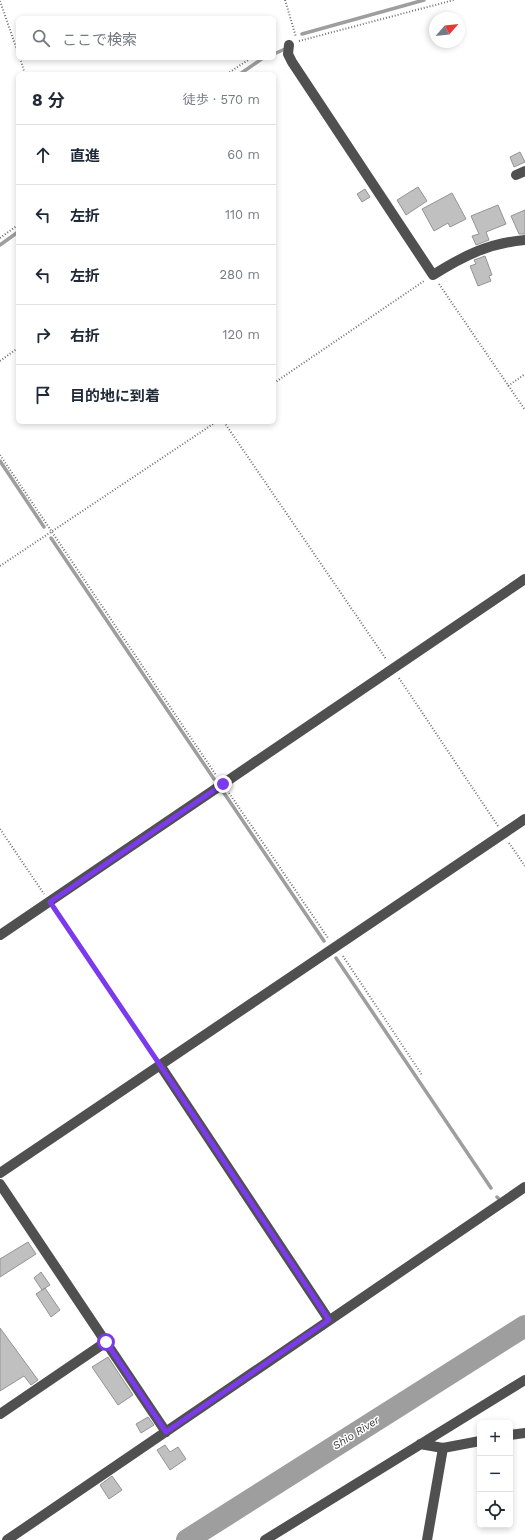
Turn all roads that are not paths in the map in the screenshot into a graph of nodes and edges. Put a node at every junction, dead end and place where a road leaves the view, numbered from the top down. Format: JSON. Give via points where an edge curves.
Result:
{"nodes":[{"id":1,"x":293,"y":43,"type":"road end"},
{"id":2,"x":525,"y":240,"type":"edge"},
{"id":3,"x":525,"y":579,"type":"edge"},
{"id":4,"x":525,"y":819,"type":"edge"},
{"id":5,"x":0,"y":935,"type":"edge"},
{"id":6,"x":160,"y":1065,"type":"junction"},
{"id":7,"x":0,"y":1173,"type":"edge"},
{"id":8,"x":0,"y":1184,"type":"edge"},
{"id":9,"x":525,"y":1187,"type":"edge"},
{"id":10,"x":329,"y":1320,"type":"junction"},
{"id":11,"x":106,"y":1342,"type":"junction"},
{"id":12,"x":525,"y":1380,"type":"edge"},
{"id":13,"x":0,"y":1414,"type":"edge"},
{"id":14,"x":166,"y":1432,"type":"junction"},
{"id":15,"x":525,"y":1432,"type":"edge"},
{"id":16,"x":513,"y":1434,"type":"edge"},
{"id":17,"x":477,"y":1442,"type":"edge"},
{"id":18,"x":420,"y":1444,"type":"junction"},
{"id":19,"x":443,"y":1448,"type":"junction"},
{"id":20,"x":7,"y":1540,"type":"edge"},
{"id":21,"x":265,"y":1540,"type":"edge"},
{"id":22,"x":427,"y":1540,"type":"edge"}],
"edges":[{"from":1,"to":2,"type":"street","via":[[288,54],[292,62],[433,275],[488,246]]},
{"from":3,"to":5,"type":"street"},
{"from":4,"to":6,"type":"street"},
{"from":6,"to":7,"type":"street"},
{"from":6,"to":10,"type":"street"},
{"from":8,"to":11,"type":"street"},
{"from":9,"to":10,"type":"street"},
{"from":10,"to":14,"type":"street"},
{"from":11,"to":13,"type":"street"},
{"from":11,"to":14,"type":"street"},
{"from":12,"to":18,"type":"street"},
{"from":14,"to":20,"type":"street"},
{"from":15,"to":16,"type":"street"},
{"from":17,"to":19,"type":"street"},
{"from":18,"to":19,"type":"street"},
{"from":18,"to":21,"type":"street"},
{"from":19,"to":22,"type":"street"}]}
